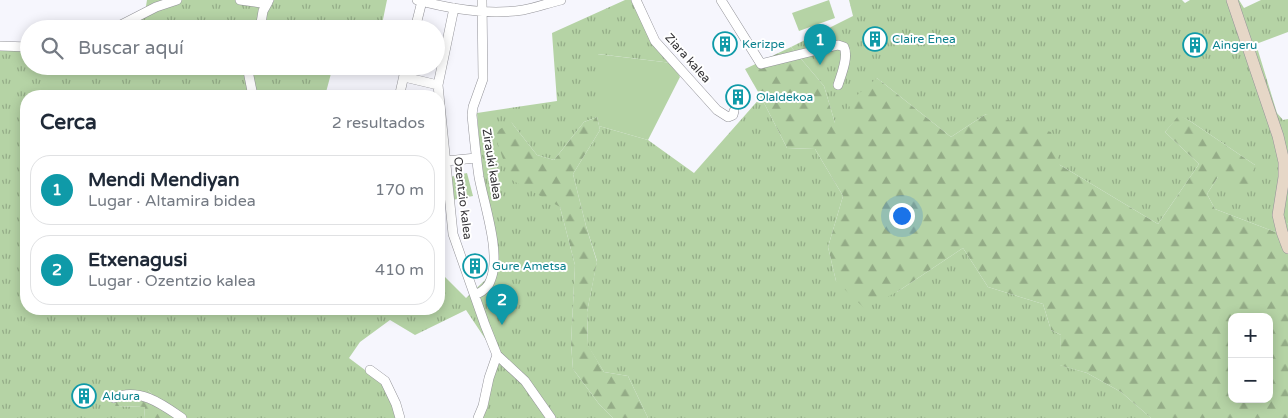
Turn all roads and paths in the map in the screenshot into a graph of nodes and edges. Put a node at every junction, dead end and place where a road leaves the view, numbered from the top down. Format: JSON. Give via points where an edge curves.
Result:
{"nodes":[{"id":1,"x":177,"y":0,"type":"edge"},
{"id":2,"x":240,"y":0,"type":"edge"},
{"id":3,"x":482,"y":0,"type":"edge"},
{"id":4,"x":561,"y":0,"type":"edge"},
{"id":5,"x":636,"y":0,"type":"edge"},
{"id":6,"x":721,"y":0,"type":"edge"},
{"id":7,"x":1232,"y":0,"type":"edge"},
{"id":8,"x":269,"y":1,"type":"edge"},
{"id":9,"x":420,"y":1,"type":"edge"},
{"id":10,"x":454,"y":8,"type":"junction"},
{"id":11,"x":482,"y":11,"type":"junction"},
{"id":12,"x":131,"y":20,"type":"edge"},
{"id":13,"x":262,"y":20,"type":"edge"},
{"id":14,"x":417,"y":20,"type":"edge"},
{"id":15,"x":0,"y":46,"type":"edge"},
{"id":16,"x":20,"y":47,"type":"edge"},
{"id":17,"x":445,"y":51,"type":"edge"},
{"id":18,"x":249,"y":75,"type":"edge"},
{"id":19,"x":440,"y":75,"type":"edge"},
{"id":20,"x":404,"y":77,"type":"joint"},
{"id":21,"x":438,"y":85,"type":"junction"},
{"id":22,"x":838,"y":85,"type":"dead end"},
{"id":23,"x":252,"y":90,"type":"edge"},
{"id":24,"x":401,"y":90,"type":"edge"},
{"id":25,"x":439,"y":90,"type":"edge"},
{"id":26,"x":734,"y":112,"type":"dead end"},
{"id":27,"x":445,"y":152,"type":"edge"},
{"id":28,"x":476,"y":158,"type":"junction"},
{"id":29,"x":446,"y":161,"type":"junction"},
{"id":30,"x":1288,"y":248,"type":"edge"},
{"id":31,"x":475,"y":295,"type":"junction"},
{"id":32,"x":497,"y":355,"type":"junction"},
{"id":33,"x":370,"y":370,"type":"dead end"},
{"id":34,"x":114,"y":398,"type":"dead end"},
{"id":35,"x":182,"y":418,"type":"edge"},
{"id":36,"x":400,"y":418,"type":"edge"},
{"id":37,"x":478,"y":418,"type":"edge"},
{"id":38,"x":552,"y":418,"type":"edge"}],
"edges":[{"from":1,"to":12,"type":"street"},
{"from":2,"to":8,"type":"street"},
{"from":3,"to":11,"type":"street","name":"Zirauki kalea"},
{"from":4,"to":11,"type":"street","via":[[523,10]]},
{"from":5,"to":26,"type":"street","name":"Ziara kalea","via":[[656,41],[717,110],[728,116]]},
{"from":6,"to":22,"type":"street","via":[[761,64],[838,45],[844,47],[846,57]]},
{"from":7,"to":30,"type":"street","via":[[1282,153],[1284,177],[1278,215]]},
{"from":8,"to":13,"type":"street"},
{"from":9,"to":10,"type":"street"},
{"from":9,"to":14,"type":"street"},
{"from":10,"to":11,"type":"street"},
{"from":10,"to":17,"type":"street","name":"Ozentzio kalea"},
{"from":11,"to":28,"type":"street","name":"Zirauki kalea","via":[[483,79],[472,115]]},
{"from":15,"to":16,"type":"street"},
{"from":18,"to":23,"type":"street"},
{"from":19,"to":21,"type":"street","name":"Ozentzio kalea"},
{"from":20,"to":21,"type":"street"},
{"from":20,"to":24,"type":"street"},
{"from":21,"to":25,"type":"street","name":"Ozentzio kalea"},
{"from":27,"to":29,"type":"street","name":"Ozentzio kalea"},
{"from":28,"to":29,"type":"street"},
{"from":28,"to":31,"type":"street","name":"Zirauki kalea","via":[[493,260],[491,281]]},
{"from":29,"to":31,"type":"street","name":"Ozentzio kalea","via":[[453,234]]},
{"from":31,"to":32,"type":"street","name":"Ozentzio kalea"},
{"from":32,"to":37,"type":"street"},
{"from":32,"to":38,"type":"street","via":[[525,381]]},
{"from":33,"to":36,"type":"street","via":[[384,381]]},
{"from":34,"to":35,"type":"street","via":[[133,394],[146,397]]}]}
